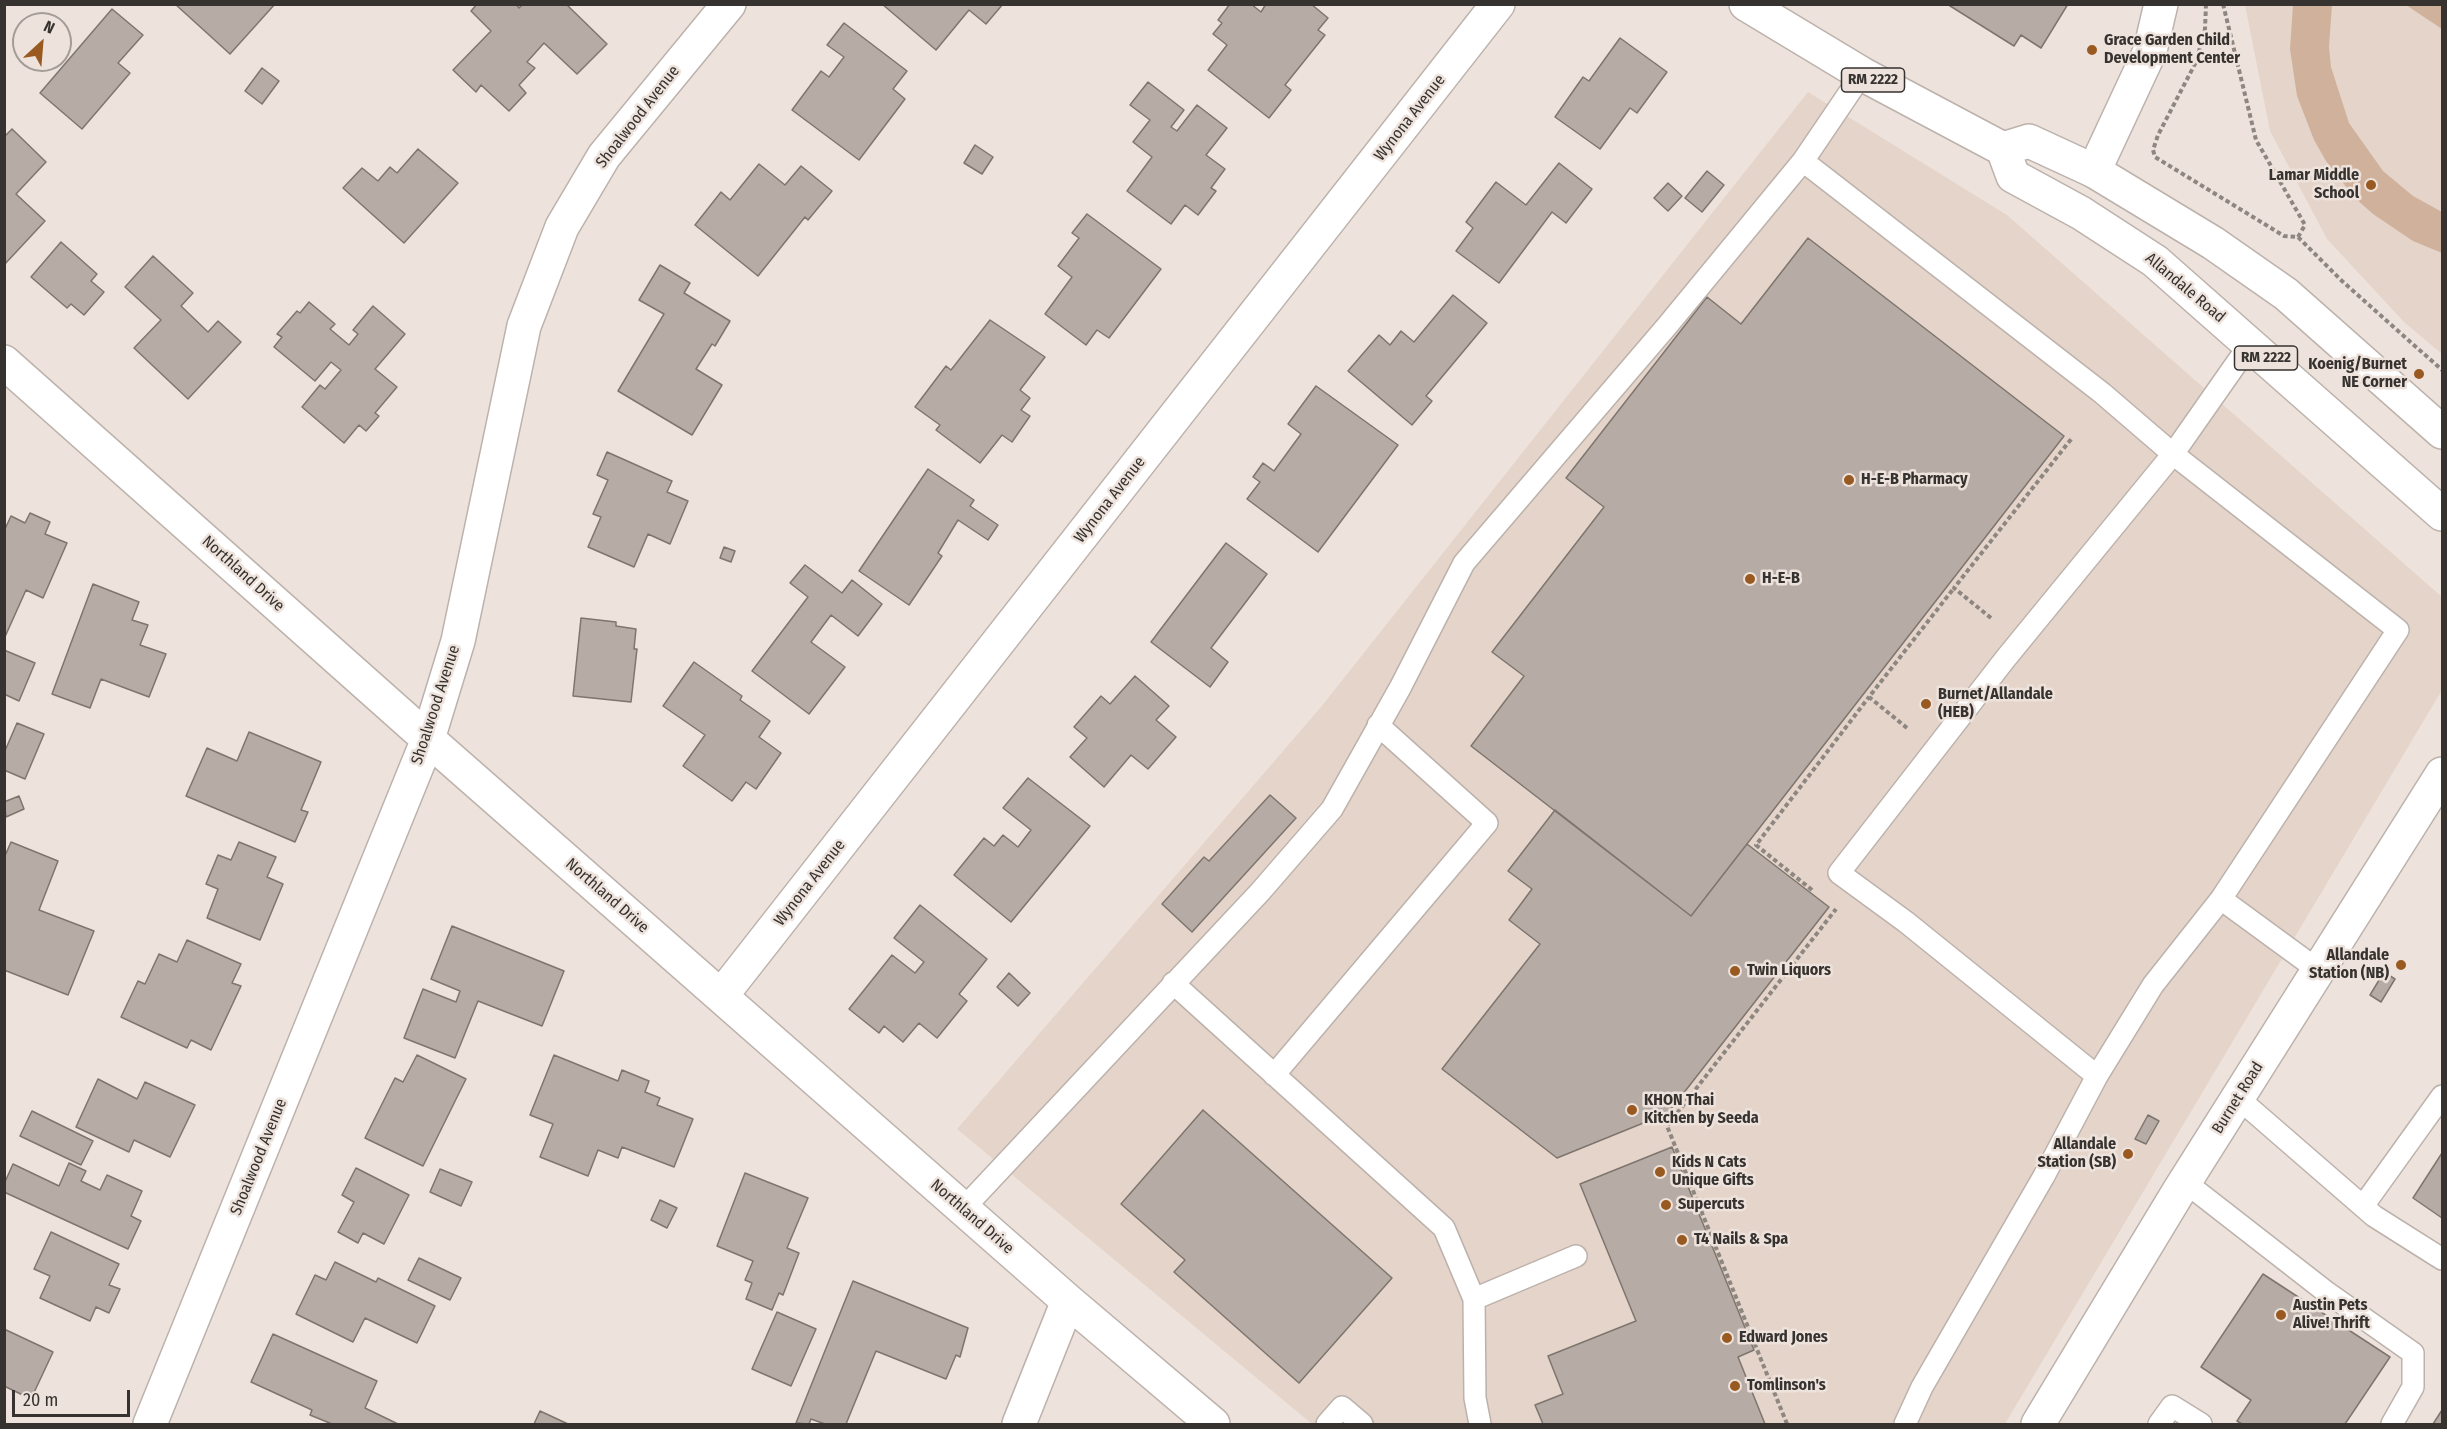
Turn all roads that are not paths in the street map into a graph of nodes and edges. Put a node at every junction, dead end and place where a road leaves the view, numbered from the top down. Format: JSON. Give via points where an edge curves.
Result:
{"nodes":[{"id":1,"x":729,"y":4,"type":"edge"},
{"id":2,"x":1498,"y":4,"type":"edge"},
{"id":3,"x":1746,"y":4,"type":"edge"},
{"id":4,"x":2161,"y":4,"type":"edge"},
{"id":5,"x":1862,"y":74,"type":"junction"},
{"id":6,"x":2003,"y":149,"type":"junction"},
{"id":7,"x":1803,"y":161,"type":"junction"},
{"id":8,"x":2094,"y":171,"type":"junction"},
{"id":9,"x":2250,"y":344,"type":"junction"},
{"id":10,"x":4,"y":362,"type":"edge"},
{"id":11,"x":2442,"y":432,"type":"edge"},
{"id":12,"x":2173,"y":454,"type":"junction"},
{"id":13,"x":2442,"y":514,"type":"edge"},
{"id":14,"x":1378,"y":726,"type":"junction"},
{"id":15,"x":428,"y":739,"type":"junction"},
{"id":16,"x":2442,"y":774,"type":"edge"},
{"id":17,"x":2221,"y":899,"type":"junction"},
{"id":18,"x":2318,"y":970,"type":"junction"},
{"id":19,"x":1173,"y":983,"type":"junction"},
{"id":20,"x":721,"y":996,"type":"junction"},
{"id":21,"x":1275,"y":1075,"type":"junction"},
{"id":22,"x":2097,"y":1076,"type":"junction"},
{"id":23,"x":2442,"y":1096,"type":"edge"},
{"id":24,"x":2238,"y":1098,"type":"junction"},
{"id":25,"x":2185,"y":1182,"type":"junction"},
{"id":26,"x":2363,"y":1206,"type":"junction"},
{"id":27,"x":963,"y":1209,"type":"junction"},
{"id":28,"x":1576,"y":1256,"type":"dead end"},
{"id":29,"x":2442,"y":1259,"type":"edge"},
{"id":30,"x":1474,"y":1299,"type":"junction"},
{"id":31,"x":1068,"y":1301,"type":"junction"},
{"id":32,"x":150,"y":1425,"type":"edge"},
{"id":33,"x":1019,"y":1425,"type":"edge"},
{"id":34,"x":1213,"y":1425,"type":"edge"},
{"id":35,"x":1327,"y":1425,"type":"edge"},
{"id":36,"x":1362,"y":1425,"type":"edge"},
{"id":37,"x":1480,"y":1425,"type":"edge"},
{"id":38,"x":1905,"y":1425,"type":"edge"},
{"id":39,"x":2038,"y":1425,"type":"edge"},
{"id":40,"x":2159,"y":1425,"type":"edge"},
{"id":41,"x":2201,"y":1425,"type":"edge"},
{"id":42,"x":2392,"y":1425,"type":"edge"}],
"edges":[{"from":1,"to":15,"type":"street","name":"Shoalwood Avenue","via":[[604,156],[562,227],[524,326],[458,641]]},
{"from":2,"to":20,"type":"street","name":"Wynona Avenue"},
{"from":3,"to":5,"type":"street","number":"RM 2222"},
{"from":4,"to":8,"type":"street","via":[[2150,51]]},
{"from":5,"to":6,"type":"street","number":"RM 2222"},
{"from":5,"to":7,"type":"lane"},
{"from":6,"to":8,"type":"street","via":[[2029,141]]},
{"from":6,"to":9,"type":"street","name":"Allandale Road","number":"RM 2222","via":[[2013,176],[2081,213],[2155,261]]},
{"from":7,"to":12,"type":"lane","via":[[2102,393]]},
{"from":7,"to":14,"type":"lane","via":[[1464,563]]},
{"from":8,"to":11,"type":"street","via":[[2213,243],[2286,294]]},
{"from":9,"to":12,"type":"lane"},
{"from":9,"to":13,"type":"street","name":"Allandale Road","number":"RM 2222"},
{"from":10,"to":15,"type":"street","name":"Northland Drive"},
{"from":12,"to":17,"type":"lane","via":[[2398,630]]},
{"from":12,"to":22,"type":"lane","via":[[2012,650],[1839,873]]},
{"from":14,"to":19,"type":"lane","via":[[1332,809]]},
{"from":14,"to":21,"type":"lane","via":[[1487,823]]},
{"from":15,"to":20,"type":"street","name":"Northland Drive"},
{"from":15,"to":32,"type":"street","name":"Shoalwood Avenue"},
{"from":16,"to":18,"type":"street","name":"Burnet Road"},
{"from":17,"to":18,"type":"lane"},
{"from":17,"to":22,"type":"lane","via":[[2153,985]]},
{"from":18,"to":24,"type":"street","name":"Burnet Road"},
{"from":19,"to":21,"type":"lane"},
{"from":19,"to":27,"type":"lane"},
{"from":20,"to":27,"type":"street","name":"Northland Drive"},
{"from":21,"to":30,"type":"lane","via":[[1444,1228]]},
{"from":22,"to":38,"type":"lane","via":[[1922,1387]]},
{"from":23,"to":26,"type":"lane"},
{"from":24,"to":25,"type":"street","name":"Burnet Road"},
{"from":24,"to":26,"type":"lane"},
{"from":25,"to":39,"type":"street","name":"Burnet Road"},
{"from":25,"to":42,"type":"lane","via":[[2325,1291],[2413,1353],[2413,1387]]},
{"from":26,"to":29,"type":"lane"},
{"from":27,"to":31,"type":"street","name":"Northland Drive"},
{"from":28,"to":30,"type":"lane"},
{"from":30,"to":37,"type":"lane","via":[[1475,1398]]},
{"from":31,"to":33,"type":"street"},
{"from":31,"to":34,"type":"street","name":"Northland Drive"},
{"from":35,"to":36,"type":"lane","via":[[1342,1407]]},
{"from":40,"to":41,"type":"lane","via":[[2172,1406]]}]}
